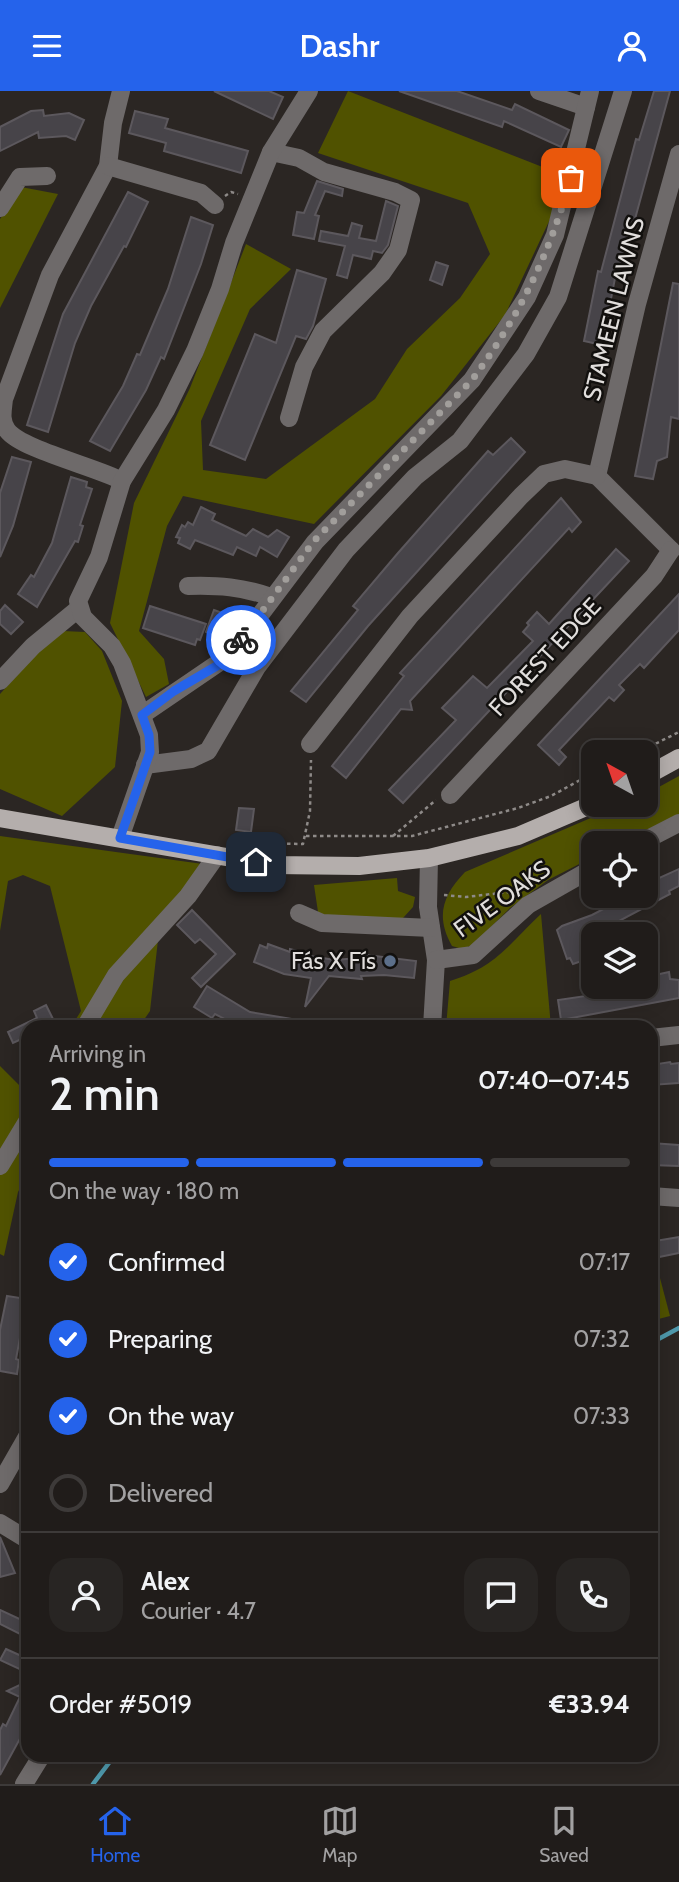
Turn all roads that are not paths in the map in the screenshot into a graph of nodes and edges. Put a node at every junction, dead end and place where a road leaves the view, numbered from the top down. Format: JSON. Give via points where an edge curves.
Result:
{"nodes":[{"id":1,"x":121,"y":91,"type":"edge"},
{"id":2,"x":309,"y":91,"type":"edge"},
{"id":3,"x":539,"y":91,"type":"edge"},
{"id":4,"x":623,"y":91,"type":"edge"},
{"id":5,"x":588,"y":99,"type":"edge"},
{"id":6,"x":271,"y":152,"type":"junction"},
{"id":7,"x":679,"y":154,"type":"edge"},
{"id":8,"x":108,"y":166,"type":"junction"},
{"id":9,"x":47,"y":176,"type":"dead end"},
{"id":10,"x":215,"y":205,"type":"road end"},
{"id":11,"x":0,"y":208,"type":"edge"},
{"id":12,"x":289,"y":418,"type":"dead end"},
{"id":13,"x":597,"y":476,"type":"junction"},
{"id":14,"x":122,"y":481,"type":"junction"},
{"id":15,"x":675,"y":548,"type":"edge"},
{"id":16,"x":188,"y":586,"type":"dead end"},
{"id":17,"x":271,"y":597,"type":"junction"},
{"id":18,"x":78,"y":608,"type":"junction"},
{"id":19,"x":0,"y":681,"type":"edge"},
{"id":20,"x":142,"y":715,"type":"junction"},
{"id":21,"x":310,"y":744,"type":"road end"},
{"id":22,"x":679,"y":758,"type":"edge"},
{"id":23,"x":145,"y":765,"type":"junction"},
{"id":24,"x":658,"y":769,"type":"edge"},
{"id":25,"x":450,"y":795,"type":"road end"},
{"id":26,"x":581,"y":809,"type":"edge"},
{"id":27,"x":0,"y":818,"type":"edge"},
{"id":28,"x":679,"y":823,"type":"edge"},
{"id":29,"x":658,"y":834,"type":"edge"},
{"id":30,"x":120,"y":838,"type":"junction"},
{"id":31,"x":217,"y":855,"type":"junction"},
{"id":32,"x":429,"y":858,"type":"junction"},
{"id":33,"x":581,"y":874,"type":"edge"},
{"id":34,"x":299,"y":913,"type":"dead end"},
{"id":35,"x":431,"y":928,"type":"junction"},
{"id":36,"x":436,"y":960,"type":"junction"},
{"id":37,"x":89,"y":1020,"type":"edge"},
{"id":38,"x":432,"y":1020,"type":"edge"},
{"id":39,"x":679,"y":1035,"type":"edge"},
{"id":40,"x":658,"y":1037,"type":"edge"},
{"id":41,"x":21,"y":1132,"type":"edge"},
{"id":42,"x":0,"y":1166,"type":"edge"},
{"id":43,"x":658,"y":1196,"type":"edge"},
{"id":44,"x":679,"y":1198,"type":"edge"},
{"id":45,"x":21,"y":1447,"type":"edge"},
{"id":46,"x":0,"y":1484,"type":"edge"},
{"id":47,"x":0,"y":1523,"type":"edge"},
{"id":48,"x":21,"y":1536,"type":"edge"},
{"id":49,"x":37,"y":1762,"type":"edge"},
{"id":50,"x":24,"y":1784,"type":"edge"}],
"edges":[{"from":1,"to":8,"type":"street"},
{"from":2,"to":6,"type":"street"},
{"from":3,"to":5,"type":"street"},
{"from":4,"to":23,"type":"street","via":[[558,297],[526,354],[460,441],[415,477],[346,549],[257,667],[208,751],[191,759]]},
{"from":5,"to":17,"type":"street","via":[[555,235],[500,342],[472,380],[341,513]]},
{"from":6,"to":12,"type":"street","via":[[411,200],[398,250],[382,273],[323,331],[304,367]]},
{"from":6,"to":14,"type":"street","via":[[195,351],[166,410]]},
{"from":7,"to":13,"type":"street","name":"STAMEEN LAWNS","via":[[637,304]]},
{"from":8,"to":10,"type":"street","via":[[201,193]]},
{"from":8,"to":14,"type":"street","via":[[50,275],[4,398],[2,417],[17,441]]},
{"from":9,"to":11,"type":"street","via":[[20,177]]},
{"from":13,"to":15,"type":"street"},
{"from":13,"to":21,"type":"street","via":[[565,469],[544,474],[410,616]]},
{"from":14,"to":18,"type":"street"},
{"from":15,"to":25,"type":"street","name":"FOREST EDGE"},
{"from":16,"to":17,"type":"street","via":[[246,588]]},
{"from":17,"to":20,"type":"street","via":[[230,655]]},
{"from":18,"to":19,"type":"street"},
{"from":18,"to":20,"type":"street","via":[[112,646]]},
{"from":20,"to":23,"type":"street","via":[[149,735]]},
{"from":22,"to":24,"type":"main road"},
{"from":23,"to":30,"type":"street"},
{"from":26,"to":32,"type":"main road","via":[[518,836]]},
{"from":27,"to":30,"type":"main road"},
{"from":28,"to":29,"type":"street"},
{"from":30,"to":31,"type":"main road"},
{"from":31,"to":32,"type":"main road","via":[[282,865],[359,866]]},
{"from":31,"to":37,"type":"street","via":[[188,896],[116,975]]},
{"from":32,"to":35,"type":"street","name":"FIVE OAKS"},
{"from":33,"to":36,"type":"street","name":"FIVE OAKS","via":[[506,923],[473,955]]},
{"from":34,"to":35,"type":"street","name":"FIVE OAKS","via":[[322,923]]},
{"from":35,"to":36,"type":"street","name":"FIVE OAKS"},
{"from":36,"to":38,"type":"street","name":"FIVE OAKS"},
{"from":39,"to":40,"type":"street"},
{"from":41,"to":42,"type":"street"},
{"from":43,"to":44,"type":"street"},
{"from":45,"to":46,"type":"street"},
{"from":47,"to":48,"type":"street"},
{"from":49,"to":50,"type":"street"}]}
